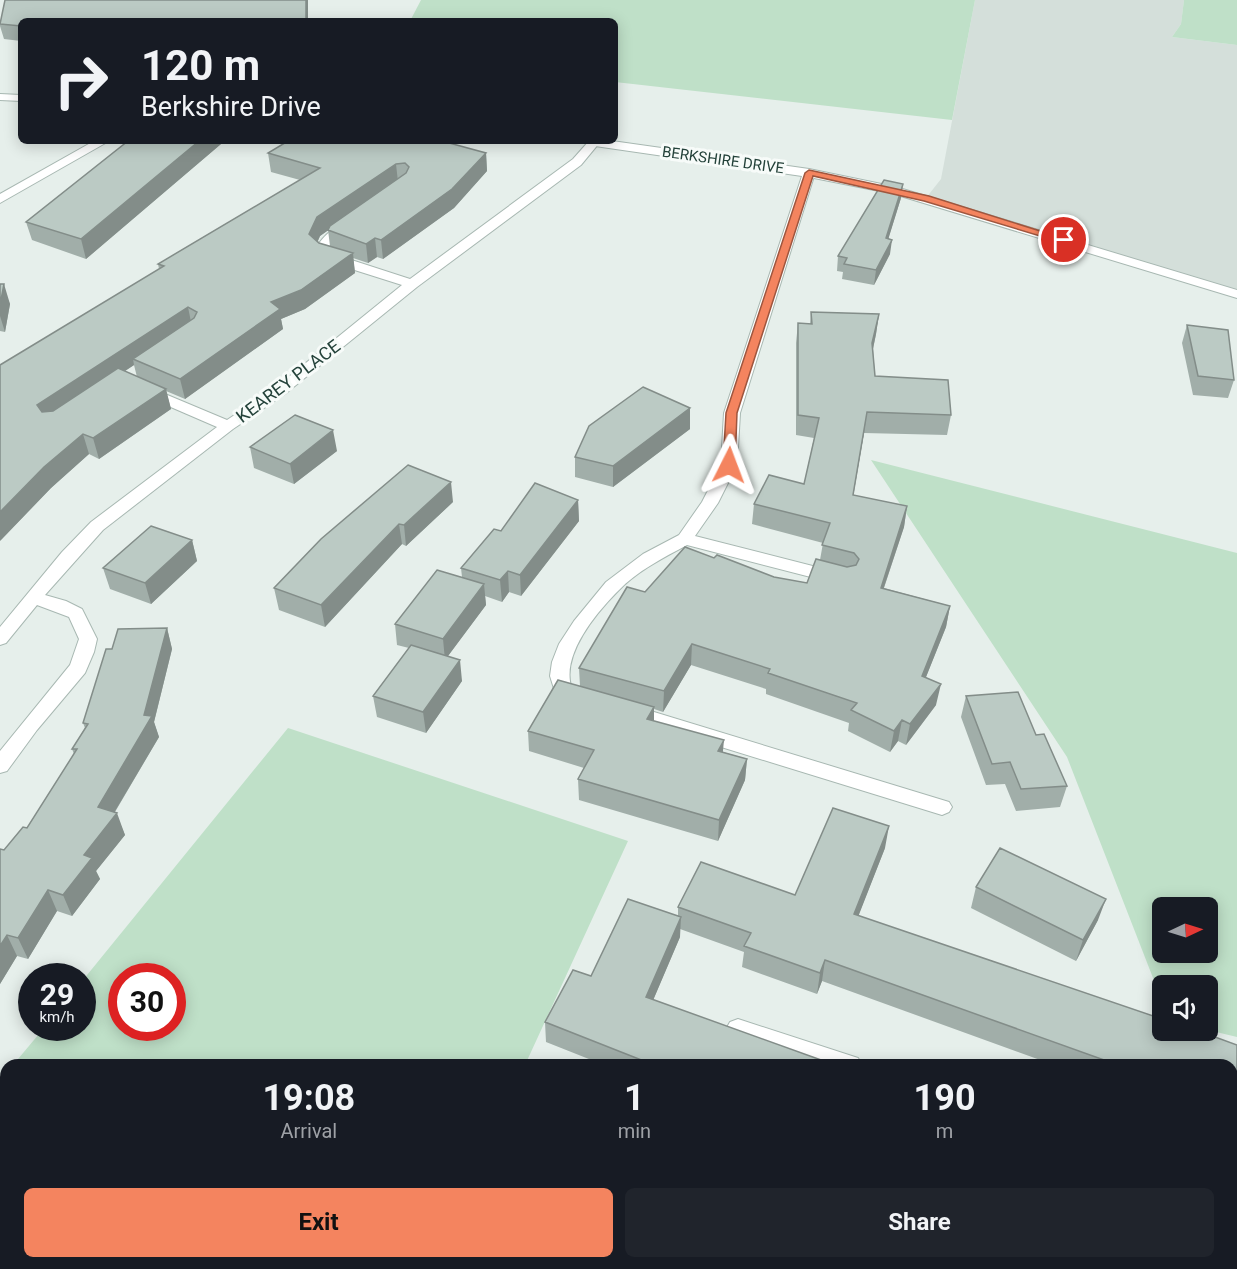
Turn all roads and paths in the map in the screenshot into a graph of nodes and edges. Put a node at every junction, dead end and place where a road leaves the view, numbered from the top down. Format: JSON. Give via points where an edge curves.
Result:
{"nodes":[{"id":1,"x":0,"y":97,"type":"edge"},
{"id":2,"x":18,"y":98,"type":"edge"},
{"id":3,"x":98,"y":144,"type":"edge"},
{"id":4,"x":589,"y":144,"type":"edge"},
{"id":5,"x":611,"y":144,"type":"edge"},
{"id":6,"x":809,"y":173,"type":"junction"},
{"id":7,"x":0,"y":199,"type":"edge"},
{"id":8,"x":364,"y":214,"type":"edge"},
{"id":9,"x":412,"y":284,"type":"junction"},
{"id":10,"x":1237,"y":294,"type":"edge"},
{"id":11,"x":133,"y":385,"type":"edge"},
{"id":12,"x":228,"y":426,"type":"junction"},
{"id":13,"x":685,"y":539,"type":"junction"},
{"id":14,"x":845,"y":580,"type":"edge"},
{"id":15,"x":33,"y":598,"type":"junction"},
{"id":16,"x":0,"y":639,"type":"edge"},
{"id":17,"x":596,"y":703,"type":"edge"},
{"id":18,"x":617,"y":708,"type":"edge"},
{"id":19,"x":0,"y":766,"type":"edge"},
{"id":20,"x":942,"y":807,"type":"dead end"},
{"id":21,"x":738,"y":1029,"type":"edge"},
{"id":22,"x":831,"y":1059,"type":"edge"}],
"edges":[{"from":1,"to":2,"type":"street"},
{"from":3,"to":7,"type":"street"},
{"from":4,"to":9,"type":"street","name":"KEAREY PLACE","via":[[577,162]]},
{"from":5,"to":6,"type":"street","name":"BERKSHIRE DRIVE"},
{"from":6,"to":10,"type":"street","name":"BERKSHIRE DRIVE","via":[[926,198]]},
{"from":6,"to":13,"type":"street","via":[[732,413],[729,465],[710,503]]},
{"from":8,"to":9,"type":"street","via":[[326,241],[321,251],[328,257]]},
{"from":9,"to":12,"type":"street","name":"KEAREY PLACE","via":[[280,391]]},
{"from":11,"to":12,"type":"street"},
{"from":12,"to":15,"type":"street","name":"KEAREY PLACE","via":[[97,526]]},
{"from":13,"to":14,"type":"street"},
{"from":13,"to":17,"type":"street","via":[[649,558],[612,586],[568,644],[559,676],[563,690]]},
{"from":15,"to":16,"type":"street","name":"KEAREY PLACE"},
{"from":15,"to":19,"type":"street","via":[[76,614],[88,639],[86,652],[78,668]]},
{"from":18,"to":20,"type":"street"},
{"from":21,"to":22,"type":"street"}]}
